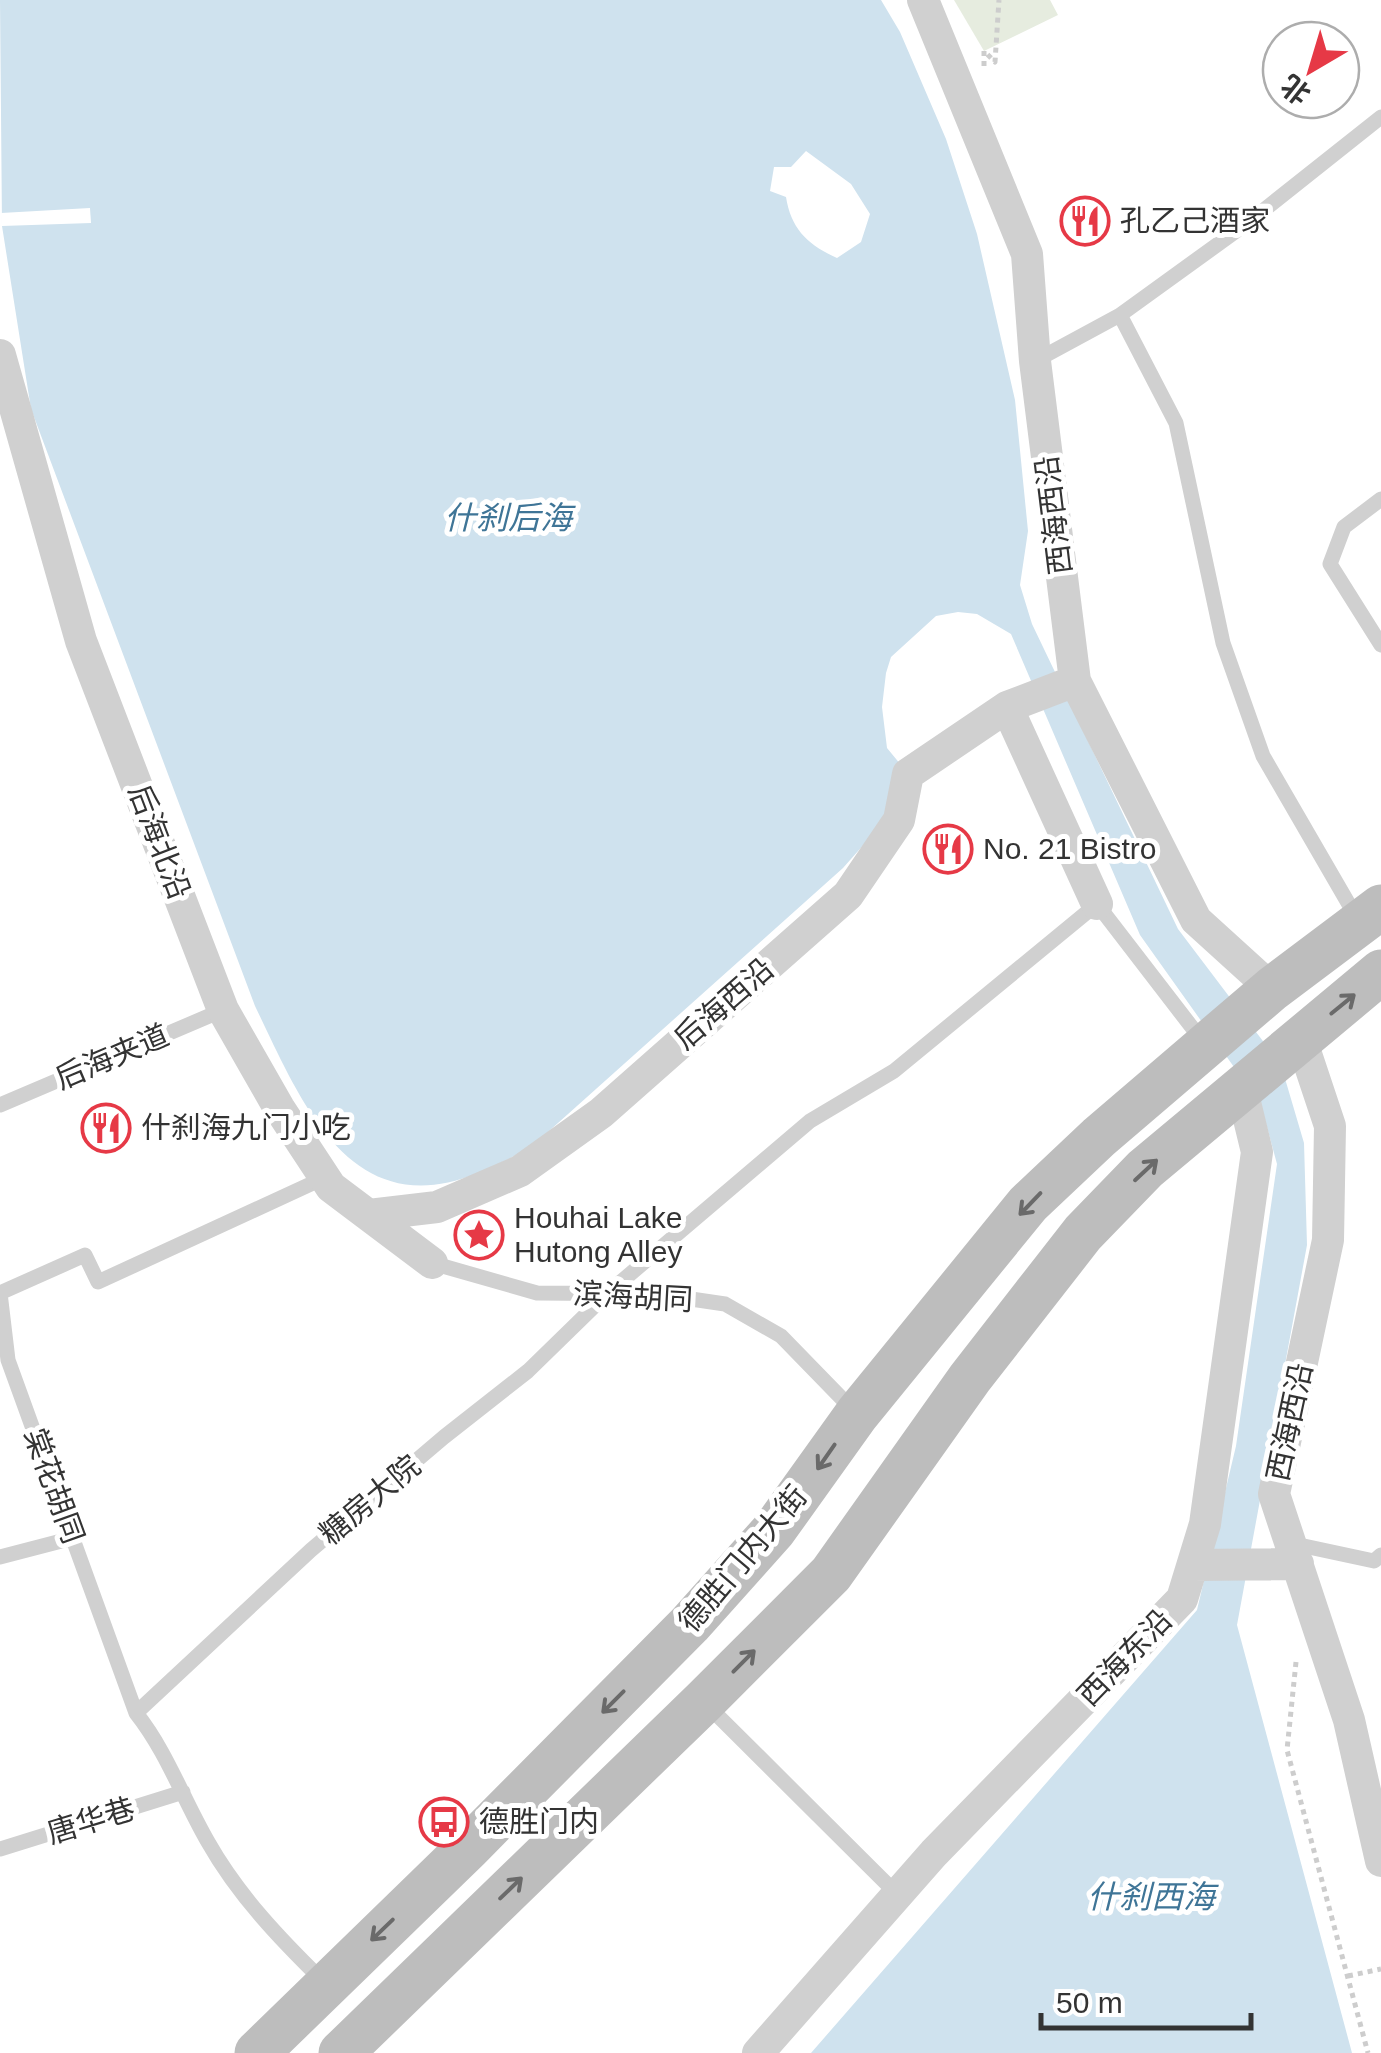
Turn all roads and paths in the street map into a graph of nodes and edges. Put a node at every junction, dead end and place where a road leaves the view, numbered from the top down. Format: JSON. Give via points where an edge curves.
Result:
{"nodes":[{"id":1,"x":923,"y":0,"type":"edge"},
{"id":2,"x":999,"y":0,"type":"edge"},
{"id":3,"x":984,"y":70,"type":"dead end"},
{"id":4,"x":1381,"y":117,"type":"edge"},
{"id":5,"x":1120,"y":315,"type":"junction"},
{"id":6,"x":0,"y":355,"type":"edge"},
{"id":7,"x":1035,"y":361,"type":"junction"},
{"id":8,"x":1381,"y":500,"type":"edge"},
{"id":9,"x":1381,"y":645,"type":"edge"},
{"id":10,"x":1076,"y":681,"type":"junction"},
{"id":11,"x":1007,"y":707,"type":"junction"},
{"id":12,"x":1097,"y":904,"type":"junction"},
{"id":13,"x":1374,"y":922,"type":"edge"},
{"id":14,"x":1381,"y":972,"type":"edge"},
{"id":15,"x":1287,"y":1008,"type":"junction"},
{"id":16,"x":224,"y":1010,"type":"junction"},
{"id":17,"x":1210,"y":1051,"type":"junction"},
{"id":18,"x":1242,"y":1090,"type":"junction"},
{"id":19,"x":0,"y":1105,"type":"edge"},
{"id":20,"x":326,"y":1177,"type":"junction"},
{"id":21,"x":369,"y":1214,"type":"junction"},
{"id":22,"x":432,"y":1262,"type":"joint"},
{"id":23,"x":609,"y":1292,"type":"junction"},
{"id":24,"x":970,"y":1378,"type":"junction"},
{"id":25,"x":856,"y":1414,"type":"junction"},
{"id":26,"x":73,"y":1538,"type":"junction"},
{"id":27,"x":1381,"y":1555,"type":"edge"},
{"id":28,"x":0,"y":1557,"type":"edge"},
{"id":29,"x":1287,"y":1557,"type":"junction"},
{"id":30,"x":1199,"y":1564,"type":"junction"},
{"id":31,"x":1292,"y":1646,"type":"dead end"},
{"id":32,"x":704,"y":1702,"type":"junction"},
{"id":33,"x":136,"y":1712,"type":"junction"},
{"id":34,"x":183,"y":1792,"type":"junction"},
{"id":35,"x":0,"y":1849,"type":"edge"},
{"id":36,"x":1381,"y":1862,"type":"edge"},
{"id":37,"x":897,"y":1894,"type":"junction"},
{"id":38,"x":1381,"y":1969,"type":"edge"},
{"id":39,"x":1348,"y":1976,"type":"junction"},
{"id":40,"x":326,"y":1984,"type":"junction"},
{"id":41,"x":257,"y":2053,"type":"edge"},
{"id":42,"x":340,"y":2053,"type":"edge"},
{"id":43,"x":758,"y":2053,"type":"edge"},
{"id":44,"x":1368,"y":2053,"type":"edge"}],
"edges":[{"from":1,"to":7,"type":"street","name":"西海西沿","via":[[1027,254]]},
{"from":2,"to":3,"type":"path","via":[[995,62],[984,51]]},
{"from":4,"to":5,"type":"lane"},
{"from":5,"to":7,"type":"lane"},
{"from":5,"to":13,"type":"lane","via":[[1176,423],[1224,643],[1262,756]]},
{"from":6,"to":16,"type":"street","name":"后海北沿","via":[[81,641]]},
{"from":7,"to":10,"type":"street","name":"西海西沿"},
{"from":8,"to":9,"type":"lane","via":[[1344,527],[1330,564]]},
{"from":10,"to":11,"type":"street","name":"后海西沿"},
{"from":10,"to":15,"type":"street","name":"西海西沿","via":[[1196,920]]},
{"from":11,"to":12,"type":"street"},
{"from":11,"to":21,"type":"street","name":"后海西沿","via":[[908,774],[899,820],[848,896],[600,1113],[520,1171],[437,1207]]},
{"from":12,"to":17,"type":"lane"},
{"from":12,"to":23,"type":"lane","name":"糖房大院","via":[[894,1071],[810,1121]]},
{"from":13,"to":15,"type":"main road"},
{"from":15,"to":14,"type":"main road","one_way":true},
{"from":15,"to":17,"type":"main road"},
{"from":15,"to":18,"type":"main road"},
{"from":15,"to":29,"type":"street","name":"西海西沿","via":[[1330,1126],[1328,1240],[1274,1494]]},
{"from":16,"to":19,"type":"lane","name":"后海夹道"},
{"from":16,"to":20,"type":"street","name":"后海北沿"},
{"from":17,"to":24,"type":"main road","via":[[1130,1131],[1015,1278]]},
{"from":17,"to":25,"type":"main road","name":"德胜门内大街","one_way":true,"via":[[1099,1136],[1028,1204]]},
{"from":24,"to":18,"type":"main road","one_way":true,"via":[[1096,1220],[1145,1169]]},
{"from":18,"to":30,"type":"street","name":"西海东沿","via":[[1258,1152]]},
{"from":20,"to":21,"type":"street","name":"后海北沿"},
{"from":20,"to":26,"type":"lane","name":"棠花胡同","via":[[98,1282],[85,1256],[0,1293],[8,1360]]},
{"from":21,"to":22,"type":"street","name":"后海北沿"},
{"from":22,"to":23,"type":"lane","name":"滨海胡同","via":[[537,1292]]},
{"from":23,"to":25,"type":"lane","name":"滨海胡同","via":[[725,1304],[781,1336]]},
{"from":23,"to":33,"type":"lane","name":"糖房大院"},
{"from":32,"to":24,"type":"main road","one_way":true,"via":[[831,1574]]},
{"from":25,"to":40,"type":"main road","name":"德胜门内大街","one_way":true,"via":[[774,1530],[690,1624]]},
{"from":26,"to":28,"type":"lane"},
{"from":26,"to":33,"type":"lane","name":"棠花胡同"},
{"from":27,"to":29,"type":"lane","via":[[1374,1561]]},
{"from":29,"to":30,"type":"street"},
{"from":29,"to":36,"type":"street","name":"西海西沿","via":[[1349,1720]]},
{"from":30,"to":37,"type":"street","name":"西海东沿","via":[[1182,1599]]},
{"from":31,"to":39,"type":"path","via":[[1297,1660],[1287,1750]]},
{"from":32,"to":37,"type":"lane"},
{"from":42,"to":32,"type":"main road","one_way":true},
{"from":33,"to":34,"type":"lane","name":"棠花胡同"},
{"from":34,"to":35,"type":"lane","name":"唐华巷"},
{"from":34,"to":40,"type":"lane","name":"棠花胡同","via":[[209,1844],[273,1933]]},
{"from":37,"to":43,"type":"street","name":"西海东沿"},
{"from":38,"to":39,"type":"path"},
{"from":39,"to":44,"type":"path"},
{"from":40,"to":41,"type":"main road","name":"德胜门内大街"}]}
